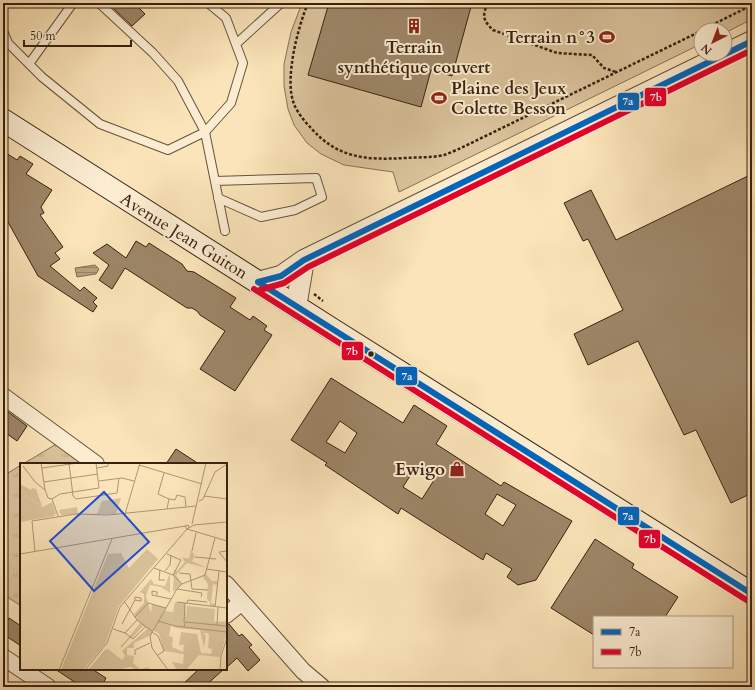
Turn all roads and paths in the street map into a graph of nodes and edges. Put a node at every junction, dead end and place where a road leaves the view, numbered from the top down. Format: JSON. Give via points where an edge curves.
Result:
{"nodes":[{"id":1,"x":73,"y":3,"type":"edge"},
{"id":2,"x":208,"y":3,"type":"edge"},
{"id":3,"x":281,"y":3,"type":"edge"},
{"id":4,"x":308,"y":3,"type":"edge"},
{"id":5,"x":487,"y":3,"type":"edge"},
{"id":6,"x":101,"y":4,"type":"edge"},
{"id":7,"x":752,"y":5,"type":"edge"},
{"id":8,"x":718,"y":22,"type":"edge"},
{"id":9,"x":3,"y":31,"type":"edge"},
{"id":10,"x":693,"y":34,"type":"edge"},
{"id":11,"x":752,"y":41,"type":"edge"},
{"id":12,"x":236,"y":44,"type":"junction"},
{"id":13,"x":29,"y":64,"type":"junction"},
{"id":14,"x":616,"y":72,"type":"junction"},
{"id":15,"x":3,"y":120,"type":"edge"},
{"id":16,"x":206,"y":132,"type":"junction"},
{"id":17,"x":215,"y":181,"type":"junction"},
{"id":18,"x":218,"y":198,"type":"junction"},
{"id":19,"x":225,"y":231,"type":"dead end"},
{"id":20,"x":304,"y":260,"type":"junction"},
{"id":21,"x":258,"y":282,"type":"junction"},
{"id":22,"x":296,"y":307,"type":"junction"},
{"id":23,"x":3,"y":396,"type":"edge"},
{"id":24,"x":95,"y":463,"type":"edge"},
{"id":25,"x":227,"y":585,"type":"edge"},
{"id":26,"x":752,"y":594,"type":"edge"},
{"id":27,"x":242,"y":602,"type":"junction"},
{"id":28,"x":227,"y":614,"type":"edge"},
{"id":29,"x":3,"y":657,"type":"edge"},
{"id":30,"x":20,"y":668,"type":"edge"},
{"id":31,"x":22,"y":670,"type":"edge"},
{"id":32,"x":48,"y":687,"type":"edge"},
{"id":33,"x":322,"y":687,"type":"edge"}],
"edges":[{"from":1,"to":13,"type":"lane"},
{"from":2,"to":12,"type":"lane","via":[[226,18]]},
{"from":3,"to":12,"type":"lane"},
{"from":4,"to":14,"type":"path","via":[[302,19],[292,68],[290,83],[294,104],[318,136],[344,153],[360,157],[382,159],[445,154]]},
{"from":5,"to":14,"type":"path","via":[[483,16],[493,30],[557,53],[592,55],[604,68]]},
{"from":6,"to":16,"type":"lane","via":[[153,52],[178,81]]},
{"from":7,"to":8,"type":"path"},
{"from":9,"to":13,"type":"lane","via":[[8,43]]},
{"from":10,"to":14,"type":"path"},
{"from":11,"to":20,"type":"street"},
{"from":12,"to":16,"type":"lane","via":[[244,63],[231,103]]},
{"from":13,"to":16,"type":"lane","via":[[100,124],[168,150]]},
{"from":15,"to":21,"type":"main road","name":"Avenue Jean Guiton"},
{"from":16,"to":17,"type":"lane"},
{"from":17,"to":18,"type":"lane"},
{"from":17,"to":18,"type":"lane","via":[[316,178],[322,197],[295,210],[261,217]]},
{"from":18,"to":19,"type":"lane"},
{"from":20,"to":21,"type":"street","via":[[281,276]]},
{"from":20,"to":22,"type":"street"},
{"from":21,"to":22,"type":"main road","name":"Avenue Jean Guiton"},
{"from":22,"to":26,"type":"main road","name":"Avenue Jean Guiton"},
{"from":23,"to":24,"type":"street"},
{"from":25,"to":27,"type":"street"},
{"from":27,"to":28,"type":"street"},
{"from":27,"to":33,"type":"street","via":[[302,671]]},
{"from":29,"to":30,"type":"street"},
{"from":31,"to":32,"type":"street"}]}
